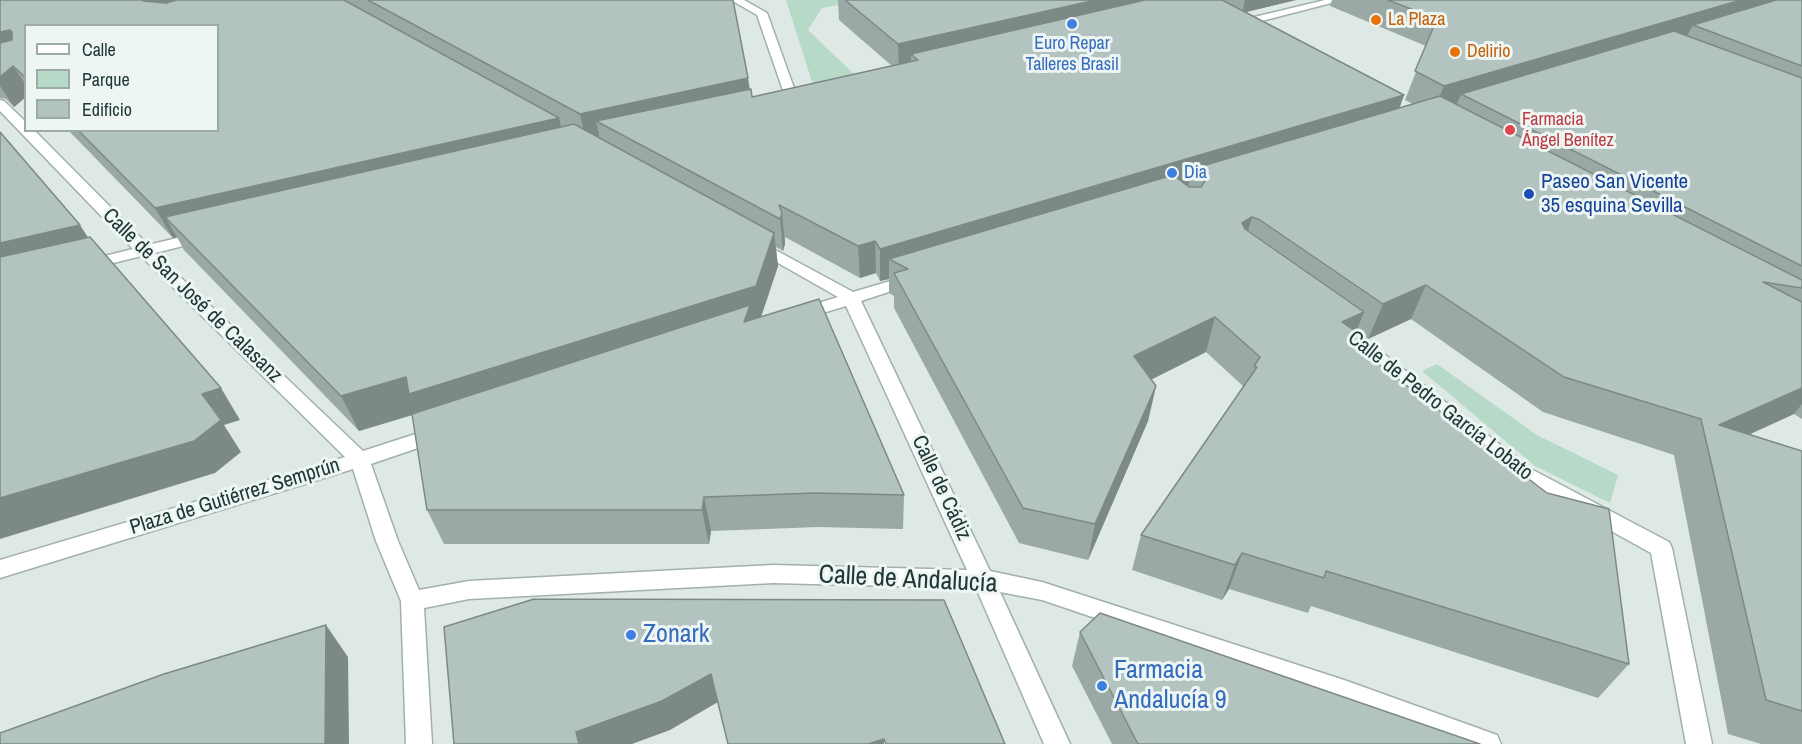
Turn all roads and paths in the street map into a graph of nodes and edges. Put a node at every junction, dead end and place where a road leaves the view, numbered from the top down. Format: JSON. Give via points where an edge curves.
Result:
{"nodes":[{"id":1,"x":736,"y":0,"type":"edge"},
{"id":2,"x":1338,"y":0,"type":"edge"},
{"id":3,"x":1229,"y":13,"type":"edge"},
{"id":4,"x":1246,"y":22,"type":"junction"},
{"id":5,"x":1262,"y":30,"type":"edge"},
{"id":6,"x":793,"y":102,"type":"edge"},
{"id":7,"x":0,"y":104,"type":"edge"},
{"id":8,"x":24,"y":128,"type":"edge"},
{"id":9,"x":28,"y":132,"type":"edge"},
{"id":10,"x":217,"y":234,"type":"edge"},
{"id":11,"x":739,"y":235,"type":"edge"},
{"id":12,"x":143,"y":251,"type":"junction"},
{"id":13,"x":74,"y":268,"type":"edge"},
{"id":14,"x":919,"y":277,"type":"edge"},
{"id":15,"x":851,"y":298,"type":"junction"},
{"id":16,"x":784,"y":320,"type":"edge"},
{"id":17,"x":1335,"y":325,"type":"edge"},
{"id":18,"x":460,"y":427,"type":"edge"},
{"id":19,"x":360,"y":460,"type":"junction"},
{"id":20,"x":0,"y":569,"type":"edge"},
{"id":21,"x":983,"y":579,"type":"junction"},
{"id":22,"x":412,"y":601,"type":"junction"},
{"id":23,"x":419,"y":744,"type":"edge"},
{"id":24,"x":1057,"y":744,"type":"edge"},
{"id":25,"x":1488,"y":744,"type":"edge"},
{"id":26,"x":1699,"y":744,"type":"edge"}],
"edges":[{"from":1,"to":6,"type":"street","via":[[762,13]]},
{"from":2,"to":4,"type":"street"},
{"from":3,"to":4,"type":"street"},
{"from":4,"to":5,"type":"street"},
{"from":7,"to":8,"type":"street","name":"Calle de San José de Calasanz"},
{"from":9,"to":12,"type":"street","name":"Calle de San José de Calasanz"},
{"from":10,"to":12,"type":"street"},
{"from":11,"to":15,"type":"street"},
{"from":12,"to":13,"type":"street"},
{"from":12,"to":19,"type":"street","name":"Calle de San José de Calasanz"},
{"from":14,"to":15,"type":"street"},
{"from":15,"to":16,"type":"street"},
{"from":15,"to":21,"type":"street","name":"Calle de Cádiz"},
{"from":17,"to":26,"type":"street","name":"Calle de Pedro García Lobato","via":[[1524,474],[1661,548]]},
{"from":18,"to":19,"type":"street"},
{"from":19,"to":20,"type":"street","name":"Plaza de Gutiérrez Semprún"},
{"from":19,"to":22,"type":"street","name":"Plaza de Gutiérrez Semprún"},
{"from":21,"to":22,"type":"street","name":"Calle de Andalucía","via":[[773,574],[469,590]]},
{"from":21,"to":24,"type":"street","name":"Calle de Cádiz"},
{"from":21,"to":25,"type":"street","name":"Calle de Andalucía","via":[[1042,591],[1344,691]]},
{"from":22,"to":23,"type":"street","name":"Plaza de Gutiérrez Semprún"}]}
